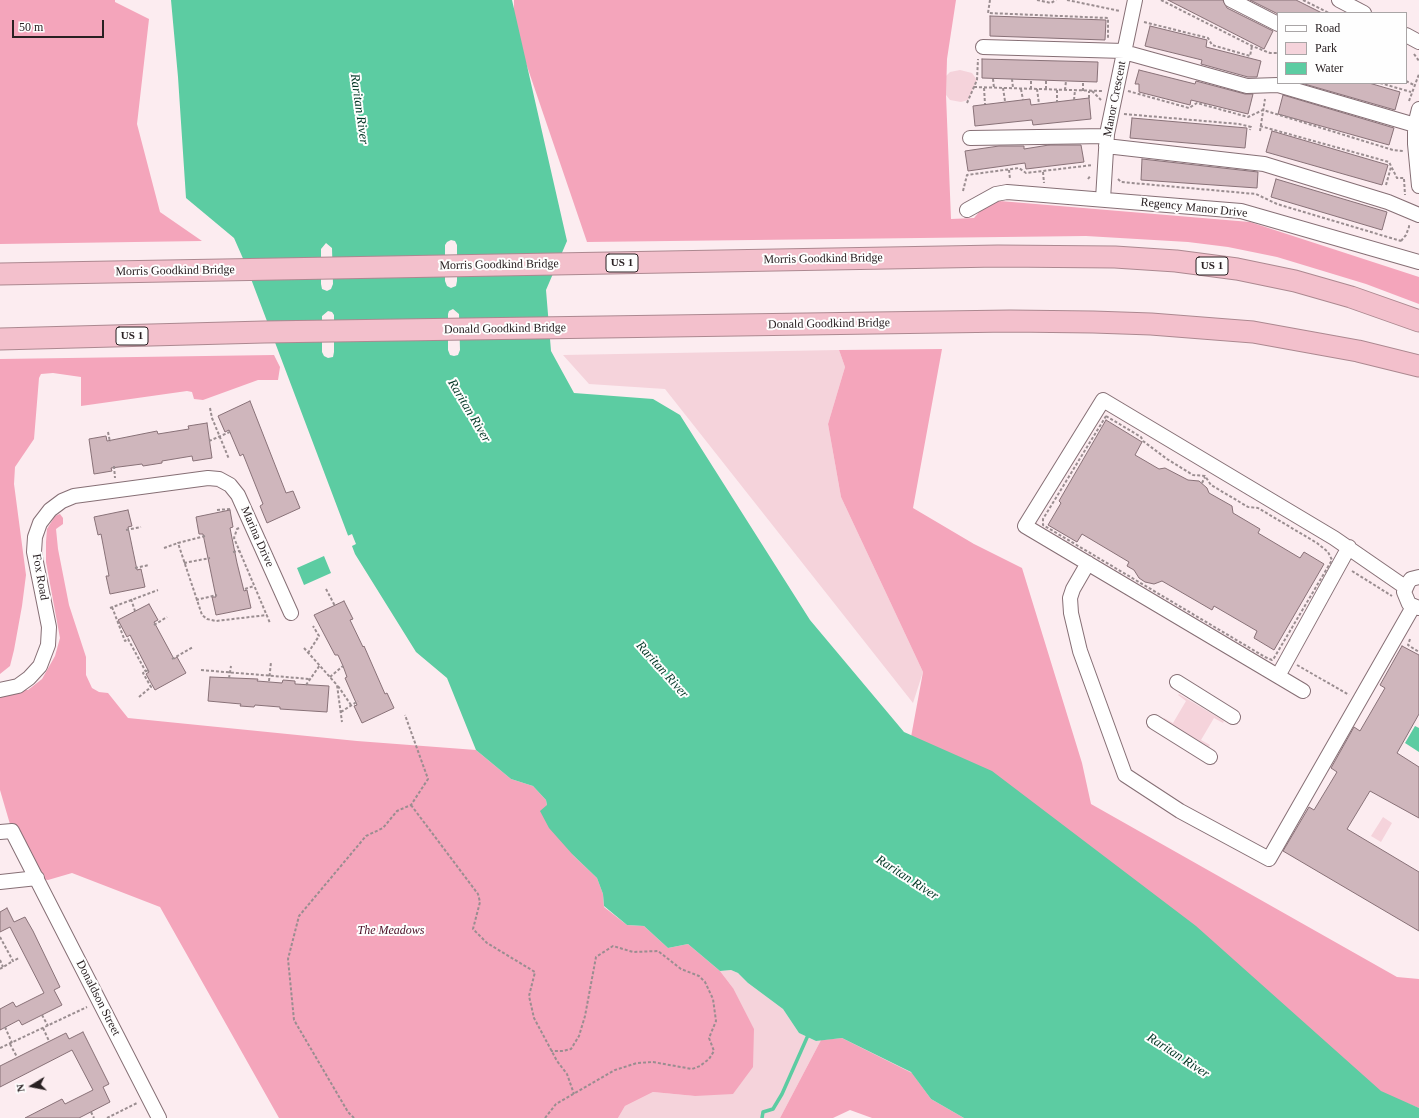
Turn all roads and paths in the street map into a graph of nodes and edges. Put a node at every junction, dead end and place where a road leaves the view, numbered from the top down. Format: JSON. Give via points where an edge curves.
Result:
{"nodes":[{"id":1,"x":990,"y":0,"type":"edge"},
{"id":2,"x":1037,"y":0,"type":"edge"},
{"id":3,"x":1056,"y":0,"type":"edge"},
{"id":4,"x":1067,"y":0,"type":"edge"},
{"id":5,"x":1135,"y":0,"type":"edge"},
{"id":6,"x":1161,"y":0,"type":"edge"},
{"id":7,"x":1231,"y":0,"type":"edge"},
{"id":8,"x":1303,"y":0,"type":"edge"},
{"id":9,"x":1338,"y":0,"type":"edge"},
{"id":10,"x":1120,"y":11,"type":"dead end"},
{"id":11,"x":1327,"y":12,"type":"edge"},
{"id":12,"x":1362,"y":12,"type":"edge"},
{"id":13,"x":1142,"y":22,"type":"dead end"},
{"id":14,"x":1277,"y":23,"type":"edge"},
{"id":15,"x":1407,"y":36,"type":"edge"},
{"id":16,"x":1419,"y":42,"type":"edge"},
{"id":17,"x":1109,"y":44,"type":"dead end"},
{"id":18,"x":1252,"y":46,"type":"junction"},
{"id":19,"x":981,"y":52,"type":"joint"},
{"id":20,"x":1124,"y":52,"type":"junction"},
{"id":21,"x":1277,"y":53,"type":"edge"},
{"id":22,"x":1419,"y":74,"type":"edge"},
{"id":23,"x":993,"y":79,"type":"dead end"},
{"id":24,"x":1012,"y":79,"type":"dead end"},
{"id":25,"x":1031,"y":80,"type":"dead end"},
{"id":26,"x":1046,"y":80,"type":"dead end"},
{"id":27,"x":1066,"y":81,"type":"dead end"},
{"id":28,"x":1083,"y":82,"type":"dead end"},
{"id":29,"x":1407,"y":82,"type":"edge"},
{"id":30,"x":1384,"y":84,"type":"edge"},
{"id":31,"x":1414,"y":85,"type":"junction"},
{"id":32,"x":974,"y":87,"type":"junction"},
{"id":33,"x":984,"y":87,"type":"junction"},
{"id":34,"x":994,"y":88,"type":"junction"},
{"id":35,"x":1003,"y":88,"type":"junction"},
{"id":36,"x":1012,"y":88,"type":"junction"},
{"id":37,"x":1021,"y":89,"type":"junction"},
{"id":38,"x":1031,"y":89,"type":"junction"},
{"id":39,"x":1037,"y":89,"type":"junction"},
{"id":40,"x":1046,"y":89,"type":"junction"},
{"id":41,"x":1057,"y":90,"type":"junction"},
{"id":42,"x":1065,"y":90,"type":"junction"},
{"id":43,"x":1075,"y":90,"type":"junction"},
{"id":44,"x":1083,"y":91,"type":"junction"},
{"id":45,"x":1091,"y":91,"type":"junction"},
{"id":46,"x":1102,"y":91,"type":"dead end"},
{"id":47,"x":1127,"y":91,"type":"dead end"},
{"id":48,"x":1412,"y":92,"type":"junction"},
{"id":49,"x":1089,"y":98,"type":"dead end"},
{"id":50,"x":1266,"y":98,"type":"dead end"},
{"id":51,"x":1022,"y":100,"type":"dead end"},
{"id":52,"x":1074,"y":100,"type":"dead end"},
{"id":53,"x":1004,"y":101,"type":"dead end"},
{"id":54,"x":1102,"y":101,"type":"dead end"},
{"id":55,"x":1057,"y":102,"type":"dead end"},
{"id":56,"x":967,"y":103,"type":"dead end"},
{"id":57,"x":985,"y":104,"type":"dead end"},
{"id":58,"x":1039,"y":104,"type":"dead end"},
{"id":59,"x":1263,"y":110,"type":"junction"},
{"id":60,"x":1416,"y":112,"type":"edge"},
{"id":61,"x":1122,"y":114,"type":"dead end"},
{"id":62,"x":1260,"y":126,"type":"junction"},
{"id":63,"x":1250,"y":130,"type":"dead end"},
{"id":64,"x":1260,"y":131,"type":"dead end"},
{"id":65,"x":970,"y":138,"type":"dead end"},
{"id":66,"x":1107,"y":141,"type":"junction"},
{"id":67,"x":1403,"y":151,"type":"dead end"},
{"id":68,"x":1391,"y":166,"type":"junction"},
{"id":69,"x":1009,"y":170,"type":"junction"},
{"id":70,"x":1043,"y":171,"type":"junction"},
{"id":71,"x":1404,"y":178,"type":"dead end"},
{"id":72,"x":1010,"y":179,"type":"dead end"},
{"id":73,"x":1088,"y":179,"type":"dead end"},
{"id":74,"x":1044,"y":182,"type":"dead end"},
{"id":75,"x":1386,"y":185,"type":"dead end"},
{"id":76,"x":1419,"y":186,"type":"edge"},
{"id":77,"x":963,"y":191,"type":"dead end"},
{"id":78,"x":1103,"y":199,"type":"junction"},
{"id":79,"x":967,"y":210,"type":"dead end"},
{"id":80,"x":1414,"y":218,"type":"edge"},
{"id":81,"x":1394,"y":243,"type":"dead end"},
{"id":82,"x":1419,"y":261,"type":"edge"},
{"id":83,"x":0,"y":274,"type":"edge"},
{"id":84,"x":1419,"y":320,"type":"edge"},
{"id":85,"x":0,"y":339,"type":"edge"},
{"id":86,"x":1419,"y":366,"type":"edge"},
{"id":87,"x":210,"y":408,"type":"dead end"},
{"id":88,"x":232,"y":431,"type":"dead end"},
{"id":89,"x":108,"y":432,"type":"dead end"},
{"id":90,"x":219,"y":436,"type":"junction"},
{"id":91,"x":209,"y":441,"type":"dead end"},
{"id":92,"x":110,"y":442,"type":"dead end"},
{"id":93,"x":229,"y":459,"type":"dead end"},
{"id":94,"x":1205,"y":476,"type":"junction"},
{"id":95,"x":208,"y":478,"type":"joint"},
{"id":96,"x":1202,"y":483,"type":"dead end"},
{"id":97,"x":217,"y":510,"type":"dead end"},
{"id":98,"x":232,"y":511,"type":"dead end"},
{"id":99,"x":142,"y":527,"type":"dead end"},
{"id":100,"x":243,"y":527,"type":"dead end"},
{"id":101,"x":126,"y":530,"type":"dead end"},
{"id":102,"x":205,"y":536,"type":"dead end"},
{"id":103,"x":178,"y":543,"type":"junction"},
{"id":104,"x":164,"y":548,"type":"dead end"},
{"id":105,"x":1348,"y":548,"type":"junction"},
{"id":106,"x":239,"y":551,"type":"junction"},
{"id":107,"x":233,"y":552,"type":"dead end"},
{"id":108,"x":210,"y":558,"type":"dead end"},
{"id":109,"x":184,"y":563,"type":"junction"},
{"id":110,"x":1088,"y":563,"type":"junction"},
{"id":111,"x":149,"y":565,"type":"dead end"},
{"id":112,"x":134,"y":568,"type":"dead end"},
{"id":113,"x":1352,"y":571,"type":"dead end"},
{"id":114,"x":1419,"y":577,"type":"edge"},
{"id":115,"x":254,"y":586,"type":"junction"},
{"id":116,"x":1405,"y":588,"type":"junction"},
{"id":117,"x":240,"y":589,"type":"dead end"},
{"id":118,"x":326,"y":589,"type":"dead end"},
{"id":119,"x":158,"y":590,"type":"dead end"},
{"id":120,"x":218,"y":595,"type":"dead end"},
{"id":121,"x":1395,"y":598,"type":"dead end"},
{"id":122,"x":131,"y":599,"type":"junction"},
{"id":123,"x":196,"y":600,"type":"junction"},
{"id":124,"x":335,"y":606,"type":"dead end"},
{"id":125,"x":1416,"y":607,"type":"edge"},
{"id":126,"x":135,"y":611,"type":"dead end"},
{"id":127,"x":291,"y":613,"type":"dead end"},
{"id":128,"x":267,"y":615,"type":"junction"},
{"id":129,"x":167,"y":617,"type":"dead end"},
{"id":130,"x":270,"y":623,"type":"dead end"},
{"id":131,"x":154,"y":625,"type":"dead end"},
{"id":132,"x":312,"y":626,"type":"dead end"},
{"id":133,"x":1406,"y":636,"type":"dead end"},
{"id":134,"x":193,"y":647,"type":"dead end"},
{"id":135,"x":304,"y":648,"type":"dead end"},
{"id":136,"x":1419,"y":652,"type":"edge"},
{"id":137,"x":308,"y":653,"type":"junction"},
{"id":138,"x":172,"y":658,"type":"dead end"},
{"id":139,"x":271,"y":662,"type":"dead end"},
{"id":140,"x":320,"y":665,"type":"junction"},
{"id":141,"x":231,"y":666,"type":"dead end"},
{"id":142,"x":343,"y":666,"type":"dead end"},
{"id":143,"x":1295,"y":668,"type":"dead end"},
{"id":144,"x":150,"y":669,"type":"dead end"},
{"id":145,"x":201,"y":670,"type":"dead end"},
{"id":146,"x":146,"y":672,"type":"junction"},
{"id":147,"x":230,"y":672,"type":"junction"},
{"id":148,"x":270,"y":676,"type":"junction"},
{"id":149,"x":1278,"y":676,"type":"junction"},
{"id":150,"x":330,"y":677,"type":"junction"},
{"id":151,"x":229,"y":678,"type":"dead end"},
{"id":152,"x":310,"y":679,"type":"junction"},
{"id":153,"x":269,"y":682,"type":"dead end"},
{"id":154,"x":1177,"y":682,"type":"dead end"},
{"id":155,"x":337,"y":684,"type":"junction"},
{"id":156,"x":306,"y":685,"type":"dead end"},
{"id":157,"x":0,"y":690,"type":"edge"},
{"id":158,"x":1303,"y":691,"type":"dead end"},
{"id":159,"x":1349,"y":695,"type":"dead end"},
{"id":160,"x":139,"y":698,"type":"dead end"},
{"id":161,"x":358,"y":701,"type":"dead end"},
{"id":162,"x":351,"y":705,"type":"junction"},
{"id":163,"x":341,"y":712,"type":"junction"},
{"id":164,"x":405,"y":715,"type":"dead end"},
{"id":165,"x":1233,"y":717,"type":"dead end"},
{"id":166,"x":342,"y":722,"type":"dead end"},
{"id":167,"x":1154,"y":722,"type":"dead end"},
{"id":168,"x":1210,"y":757,"type":"dead end"},
{"id":169,"x":411,"y":805,"type":"junction"},
{"id":170,"x":0,"y":832,"type":"edge"},
{"id":171,"x":37,"y":878,"type":"junction"},
{"id":172,"x":0,"y":882,"type":"edge"},
{"id":173,"x":0,"y":937,"type":"edge"},
{"id":174,"x":1,"y":942,"type":"edge"},
{"id":175,"x":19,"y":958,"type":"dead end"},
{"id":176,"x":0,"y":960,"type":"edge"},
{"id":177,"x":13,"y":961,"type":"junction"},
{"id":178,"x":3,"y":967,"type":"junction"},
{"id":179,"x":0,"y":969,"type":"edge"},
{"id":180,"x":88,"y":1007,"type":"dead end"},
{"id":181,"x":42,"y":1015,"type":"dead end"},
{"id":182,"x":48,"y":1026,"type":"junction"},
{"id":183,"x":5,"y":1027,"type":"dead end"},
{"id":184,"x":42,"y":1028,"type":"junction"},
{"id":185,"x":49,"y":1041,"type":"dead end"},
{"id":186,"x":11,"y":1043,"type":"junction"},
{"id":187,"x":0,"y":1048,"type":"edge"},
{"id":188,"x":551,"y":1050,"type":"junction"},
{"id":189,"x":17,"y":1057,"type":"dead end"},
{"id":190,"x":574,"y":1094,"type":"junction"},
{"id":191,"x":137,"y":1103,"type":"dead end"},
{"id":192,"x":91,"y":1112,"type":"dead end"},
{"id":193,"x":94,"y":1118,"type":"edge"},
{"id":194,"x":107,"y":1118,"type":"edge"},
{"id":195,"x":159,"y":1118,"type":"edge"},
{"id":196,"x":354,"y":1118,"type":"edge"},
{"id":197,"x":545,"y":1118,"type":"edge"}],
"edges":[{"from":1,"to":17,"type":"path","via":[[988,13],[1108,18]]},
{"from":2,"to":3,"type":"path","via":[[1051,3]]},
{"from":4,"to":10,"type":"path"},
{"from":5,"to":20,"type":"street","name":"Manor Crescent"},
{"from":6,"to":18,"type":"path"},
{"from":7,"to":14,"type":"street"},
{"from":8,"to":11,"type":"path"},
{"from":9,"to":12,"type":"street"},
{"from":13,"to":18,"type":"path","via":[[1208,38],[1212,45],[1250,56]]},
{"from":15,"to":16,"type":"street"},
{"from":18,"to":21,"type":"path"},
{"from":19,"to":20,"type":"street"},
{"from":19,"to":32,"type":"path"},
{"from":20,"to":60,"type":"street","via":[[1247,86],[1278,85]]},
{"from":20,"to":66,"type":"street","name":"Manor Crescent"},
{"from":22,"to":31,"type":"path"},
{"from":23,"to":34,"type":"path"},
{"from":24,"to":36,"type":"path"},
{"from":25,"to":38,"type":"path"},
{"from":26,"to":40,"type":"path"},
{"from":27,"to":42,"type":"path"},
{"from":28,"to":44,"type":"path"},
{"from":29,"to":31,"type":"path"},
{"from":30,"to":48,"type":"path"},
{"from":31,"to":48,"type":"path"},
{"from":32,"to":33,"type":"path"},
{"from":32,"to":56,"type":"path"},
{"from":33,"to":34,"type":"path"},
{"from":33,"to":57,"type":"path"},
{"from":34,"to":35,"type":"path"},
{"from":35,"to":36,"type":"path"},
{"from":35,"to":53,"type":"path"},
{"from":36,"to":37,"type":"path"},
{"from":37,"to":38,"type":"path"},
{"from":37,"to":51,"type":"path"},
{"from":38,"to":39,"type":"path"},
{"from":39,"to":40,"type":"path"},
{"from":39,"to":58,"type":"path"},
{"from":40,"to":41,"type":"path"},
{"from":41,"to":42,"type":"path"},
{"from":41,"to":55,"type":"path"},
{"from":42,"to":43,"type":"path"},
{"from":43,"to":44,"type":"path"},
{"from":43,"to":52,"type":"path"},
{"from":44,"to":45,"type":"path"},
{"from":45,"to":46,"type":"path"},
{"from":45,"to":49,"type":"path"},
{"from":45,"to":54,"type":"path"},
{"from":47,"to":59,"type":"path","via":[[1189,108],[1198,103],[1248,117]]},
{"from":48,"to":60,"type":"path"},
{"from":50,"to":59,"type":"path"},
{"from":59,"to":62,"type":"path"},
{"from":59,"to":67,"type":"path"},
{"from":60,"to":76,"type":"street","via":[[1415,144]]},
{"from":61,"to":63,"type":"path","via":[[1239,124],[1251,127]]},
{"from":62,"to":64,"type":"path"},
{"from":62,"to":68,"type":"path","via":[[1389,162]]},
{"from":65,"to":66,"type":"street"},
{"from":66,"to":78,"type":"street","name":"Manor Crescent"},
{"from":66,"to":80,"type":"street","via":[[1264,164],[1388,202]]},
{"from":68,"to":71,"type":"path","via":[[1397,178]]},
{"from":68,"to":75,"type":"path"},
{"from":69,"to":70,"type":"path","via":[[1019,168],[1026,173]]},
{"from":69,"to":72,"type":"path"},
{"from":69,"to":77,"type":"path","via":[[967,175]]},
{"from":70,"to":73,"type":"path","via":[[1093,165]]},
{"from":70,"to":74,"type":"path"},
{"from":78,"to":79,"type":"street","name":"Regency Manor Drive","via":[[1007,192],[996,194]]},
{"from":78,"to":82,"type":"street","name":"Regency Manor Drive","via":[[1241,211]]},
{"from":80,"to":81,"type":"path","via":[[1406,235],[1401,241]]},
{"from":83,"to":84,"type":"highway","name":"Morris Goodkind Bridge","number":"US 1","via":[[998,256],[1115,257],[1237,269],[1295,281]]},
{"from":85,"to":86,"type":"highway","name":"Donald Goodkind Bridge","number":"US 1","via":[[264,332],[1010,321],[1151,324],[1253,332],[1358,351]]},
{"from":87,"to":90,"type":"path"},
{"from":88,"to":90,"type":"path"},
{"from":89,"to":92,"type":"path"},
{"from":90,"to":91,"type":"path"},
{"from":90,"to":93,"type":"path"},
{"from":94,"to":94,"type":"path","via":[[1193,475],[1143,441],[1141,437],[1106,416],[1043,519],[1043,525],[1272,660],[1332,560],[1326,548],[1258,508],[1238,502],[1211,484]]},
{"from":94,"to":96,"type":"path"},
{"from":95,"to":127,"type":"street","name":"Marina Drive","via":[[219,478],[230,485],[238,495]]},
{"from":95,"to":157,"type":"street","name":"Fox Road","via":[[74,496],[50,510],[40,523],[35,537],[34,552],[49,627],[48,645],[40,666],[29,678],[18,686]]},
{"from":97,"to":98,"type":"path","via":[[229,508]]},
{"from":99,"to":101,"type":"path"},
{"from":100,"to":106,"type":"path","via":[[237,529],[234,538]]},
{"from":102,"to":103,"type":"path"},
{"from":103,"to":104,"type":"path"},
{"from":103,"to":109,"type":"path"},
{"from":105,"to":110,"type":"street","via":[[1103,400],[1025,526]]},
{"from":105,"to":116,"type":"street"},
{"from":105,"to":149,"type":"street"},
{"from":106,"to":107,"type":"path"},
{"from":106,"to":115,"type":"path"},
{"from":108,"to":109,"type":"path"},
{"from":109,"to":123,"type":"path"},
{"from":110,"to":125,"type":"street","via":[[1073,589],[1070,598],[1071,613],[1080,651],[1125,775],[1180,811],[1269,859]]},
{"from":110,"to":149,"type":"street"},
{"from":111,"to":112,"type":"path"},
{"from":113,"to":121,"type":"path"},
{"from":114,"to":116,"type":"street","via":[[1411,579]]},
{"from":115,"to":117,"type":"path","via":[[245,590]]},
{"from":115,"to":128,"type":"path"},
{"from":116,"to":125,"type":"street","via":[[1406,601]]},
{"from":118,"to":124,"type":"path"},
{"from":119,"to":122,"type":"path"},
{"from":120,"to":123,"type":"path"},
{"from":122,"to":126,"type":"path"},
{"from":122,"to":146,"type":"path","via":[[111,607],[125,641],[128,639]]},
{"from":123,"to":128,"type":"path","via":[[202,616],[211,620]]},
{"from":128,"to":130,"type":"path"},
{"from":129,"to":131,"type":"path"},
{"from":132,"to":137,"type":"path","via":[[319,636]]},
{"from":133,"to":136,"type":"path","via":[[1411,639],[1408,645]]},
{"from":134,"to":138,"type":"path"},
{"from":135,"to":137,"type":"path"},
{"from":137,"to":140,"type":"path"},
{"from":139,"to":148,"type":"path"},
{"from":140,"to":150,"type":"path"},
{"from":140,"to":152,"type":"path"},
{"from":141,"to":147,"type":"path"},
{"from":142,"to":150,"type":"path"},
{"from":143,"to":159,"type":"path","via":[[1297,665]]},
{"from":144,"to":146,"type":"path"},
{"from":145,"to":147,"type":"path"},
{"from":146,"to":160,"type":"path","via":[[143,673],[151,687]]},
{"from":147,"to":148,"type":"path"},
{"from":147,"to":151,"type":"path"},
{"from":148,"to":152,"type":"path"},
{"from":148,"to":153,"type":"path"},
{"from":149,"to":158,"type":"street"},
{"from":150,"to":155,"type":"path"},
{"from":152,"to":156,"type":"path"},
{"from":154,"to":165,"type":"street"},
{"from":155,"to":162,"type":"path"},
{"from":155,"to":163,"type":"path"},
{"from":161,"to":162,"type":"path"},
{"from":162,"to":163,"type":"path"},
{"from":163,"to":166,"type":"path"},
{"from":164,"to":169,"type":"path","via":[[428,779]]},
{"from":167,"to":168,"type":"street"},
{"from":169,"to":188,"type":"path","via":[[478,894],[480,902],[473,929],[487,943],[535,972],[529,996],[534,1018]]},
{"from":169,"to":196,"type":"path","via":[[397,811],[383,828],[366,836],[299,916],[288,959],[294,1020]]},
{"from":170,"to":171,"type":"street","name":"Donaldson Street","via":[[12,831]]},
{"from":171,"to":172,"type":"street"},
{"from":171,"to":195,"type":"street","name":"Donaldson Street"},
{"from":173,"to":174,"type":"path"},
{"from":174,"to":177,"type":"path"},
{"from":175,"to":177,"type":"path"},
{"from":176,"to":178,"type":"path"},
{"from":177,"to":178,"type":"path"},
{"from":178,"to":179,"type":"path"},
{"from":180,"to":182,"type":"path"},
{"from":181,"to":182,"type":"path"},
{"from":182,"to":184,"type":"path"},
{"from":183,"to":186,"type":"path"},
{"from":184,"to":185,"type":"path"},
{"from":184,"to":186,"type":"path"},
{"from":186,"to":187,"type":"path"},
{"from":186,"to":189,"type":"path"},
{"from":188,"to":190,"type":"path","via":[[567,1074]]},
{"from":188,"to":190,"type":"path","via":[[571,1049],[579,1036],[596,957],[613,946],[633,952],[658,951],[681,969],[699,976],[705,982],[712,999],[716,1021],[709,1033],[714,1050],[709,1059],[692,1069],[653,1062],[637,1063],[615,1070]]},
{"from":190,"to":197,"type":"path","via":[[556,1104]]},
{"from":191,"to":194,"type":"path"},
{"from":192,"to":193,"type":"path"}]}
